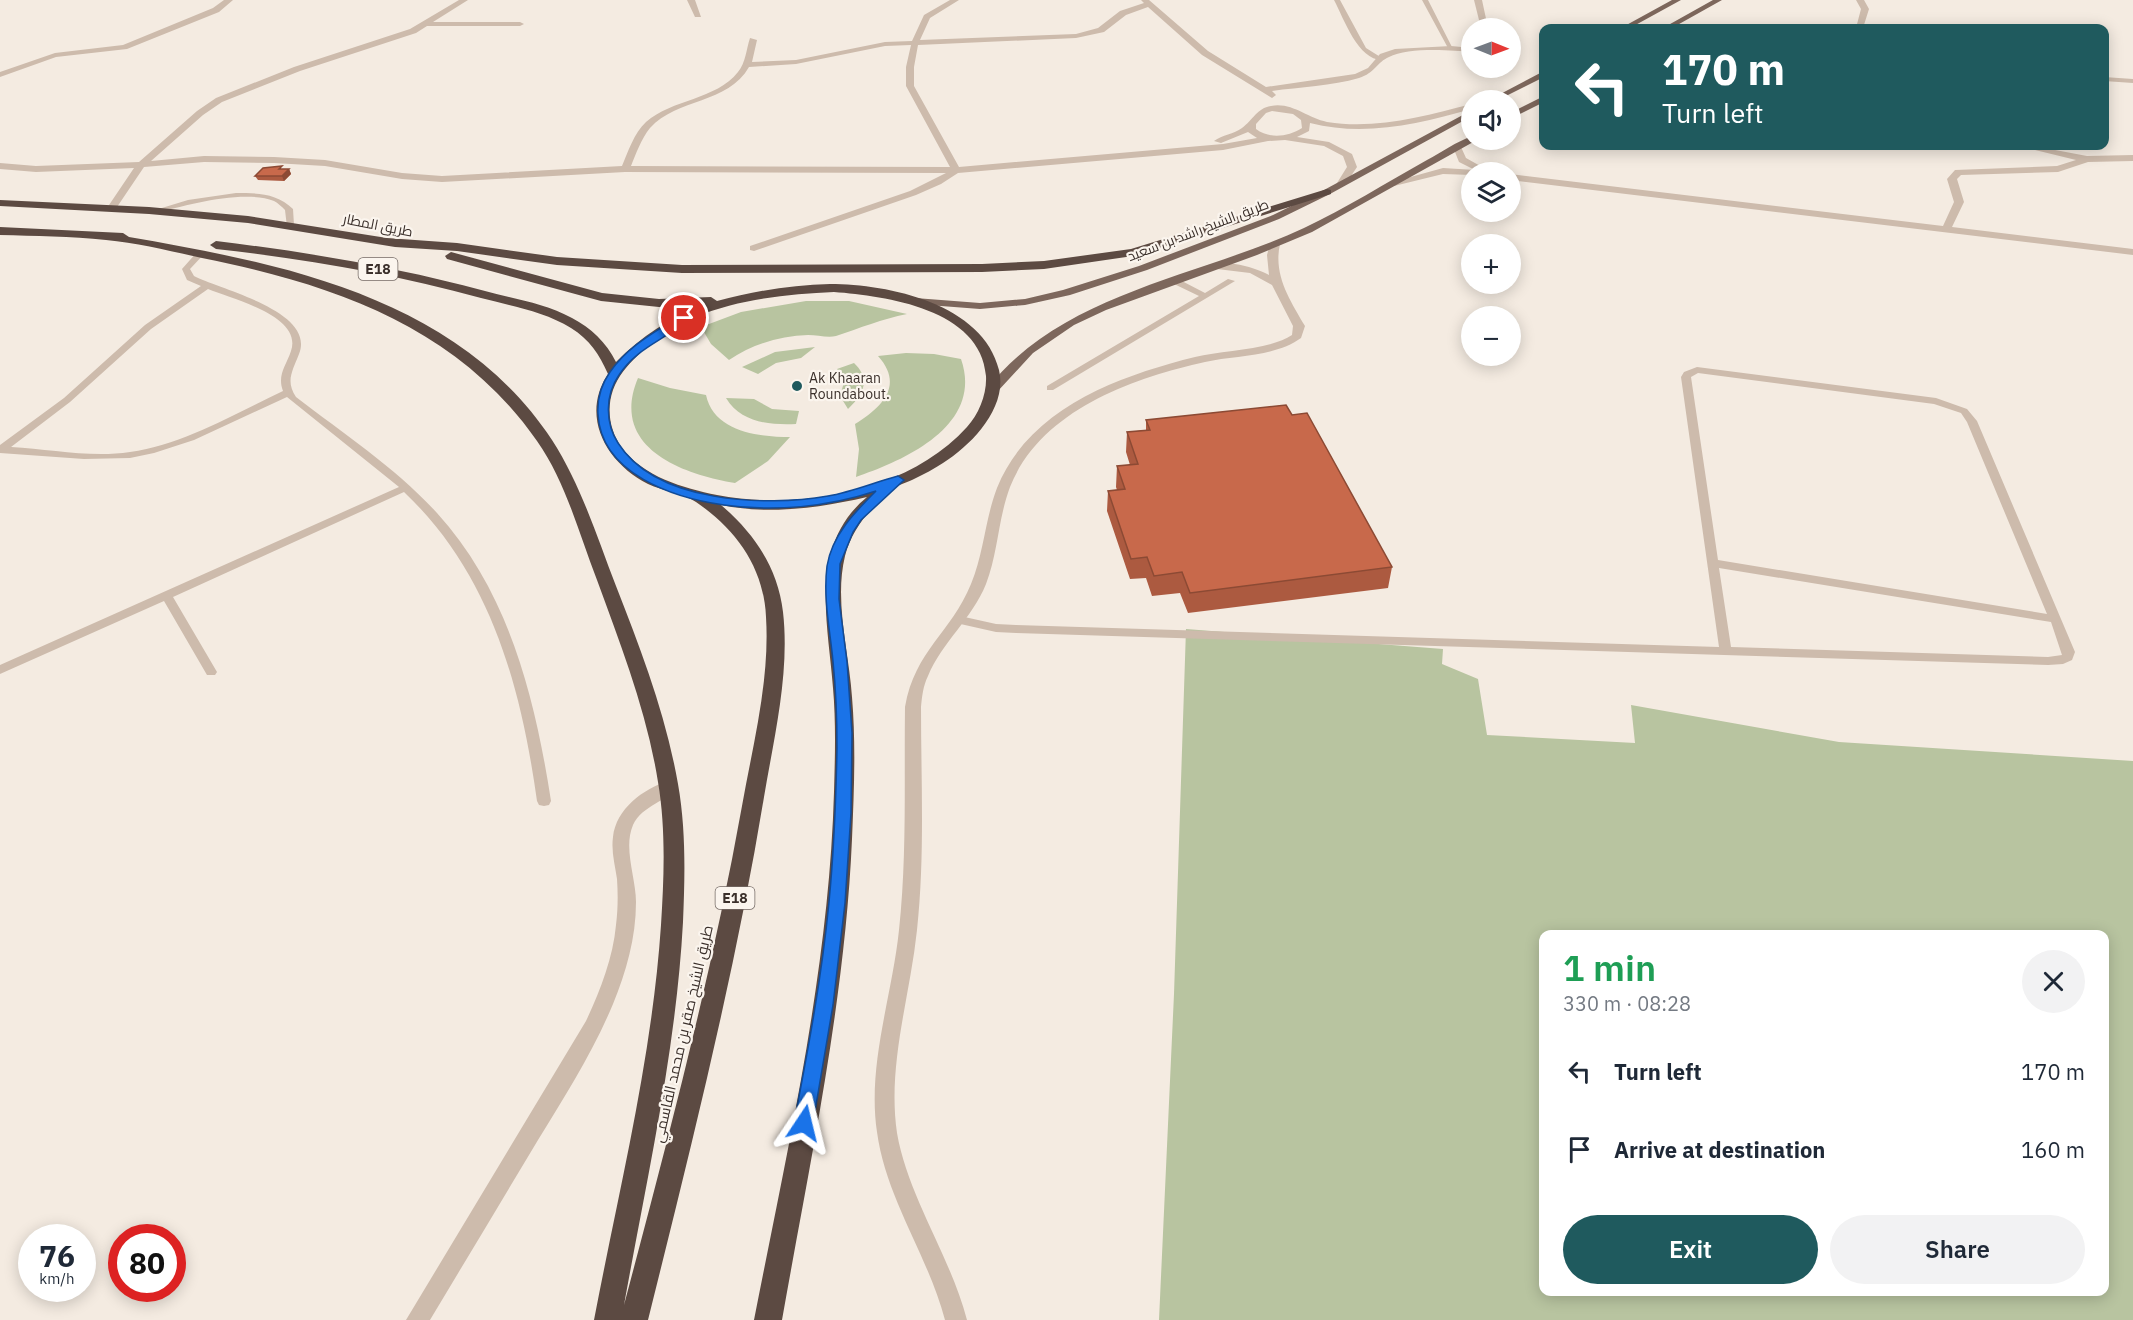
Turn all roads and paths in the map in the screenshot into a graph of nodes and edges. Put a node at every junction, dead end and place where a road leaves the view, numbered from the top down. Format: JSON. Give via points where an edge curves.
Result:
{"nodes":[{"id":1,"x":229,"y":0,"type":"edge"},
{"id":2,"x":464,"y":0,"type":"edge"},
{"id":3,"x":691,"y":0,"type":"edge"},
{"id":4,"x":955,"y":0,"type":"edge"},
{"id":5,"x":1337,"y":0,"type":"edge"},
{"id":6,"x":1425,"y":0,"type":"edge"},
{"id":7,"x":1478,"y":0,"type":"edge"},
{"id":8,"x":1677,"y":0,"type":"edge"},
{"id":9,"x":1718,"y":0,"type":"edge"},
{"id":10,"x":1860,"y":0,"type":"edge"},
{"id":11,"x":1147,"y":2,"type":"edge"},
{"id":12,"x":698,"y":15,"type":"dead end"},
{"id":13,"x":1482,"y":18,"type":"edge"},
{"id":14,"x":428,"y":24,"type":"junction"},
{"id":15,"x":520,"y":24,"type":"dead end"},
{"id":16,"x":1632,"y":24,"type":"edge"},
{"id":17,"x":1674,"y":24,"type":"edge"},
{"id":18,"x":1861,"y":24,"type":"edge"},
{"id":19,"x":753,"y":40,"type":"dead end"},
{"id":20,"x":915,"y":44,"type":"junction"},
{"id":21,"x":1451,"y":48,"type":"junction"},
{"id":22,"x":1461,"y":49,"type":"edge"},
{"id":23,"x":1380,"y":59,"type":"junction"},
{"id":24,"x":1219,"y":63,"type":"junction"},
{"id":25,"x":746,"y":65,"type":"junction"},
{"id":26,"x":0,"y":75,"type":"edge"},
{"id":27,"x":1539,"y":76,"type":"edge"},
{"id":28,"x":2109,"y":79,"type":"edge"},
{"id":29,"x":2133,"y":81,"type":"edge"},
{"id":30,"x":1265,"y":90,"type":"junction"},
{"id":31,"x":1512,"y":90,"type":"edge"},
{"id":32,"x":1539,"y":101,"type":"edge"},
{"id":33,"x":1461,"y":109,"type":"edge"},
{"id":34,"x":1292,"y":110,"type":"junction"},
{"id":35,"x":1263,"y":111,"type":"junction"},
{"id":36,"x":1521,"y":111,"type":"edge"},
{"id":37,"x":1461,"y":118,"type":"edge"},
{"id":38,"x":1305,"y":119,"type":"junction"},
{"id":39,"x":1252,"y":125,"type":"junction"},
{"id":40,"x":1271,"y":138,"type":"junction"},
{"id":41,"x":1461,"y":145,"type":"edge"},
{"id":42,"x":1457,"y":147,"type":"junction"},
{"id":43,"x":1189,"y":149,"type":"junction"},
{"id":44,"x":2042,"y":150,"type":"edge"},
{"id":45,"x":2133,"y":158,"type":"edge"},
{"id":46,"x":2086,"y":159,"type":"junction"},
{"id":47,"x":1466,"y":162,"type":"edge"},
{"id":48,"x":141,"y":165,"type":"junction"},
{"id":49,"x":0,"y":166,"type":"edge"},
{"id":50,"x":625,"y":169,"type":"junction"},
{"id":51,"x":956,"y":170,"type":"junction"},
{"id":52,"x":1461,"y":172,"type":"edge"},
{"id":53,"x":1521,"y":178,"type":"edge"},
{"id":54,"x":1342,"y":183,"type":"junction"},
{"id":55,"x":1394,"y":183,"type":"junction"},
{"id":56,"x":1327,"y":192,"type":"junction"},
{"id":57,"x":0,"y":203,"type":"edge"},
{"id":58,"x":112,"y":208,"type":"junction"},
{"id":59,"x":156,"y":211,"type":"junction"},
{"id":60,"x":290,"y":225,"type":"junction"},
{"id":61,"x":1947,"y":228,"type":"junction"},
{"id":62,"x":0,"y":231,"type":"edge"},
{"id":63,"x":111,"y":237,"type":"junction"},
{"id":64,"x":382,"y":241,"type":"junction"},
{"id":65,"x":1275,"y":244,"type":"junction"},
{"id":66,"x":754,"y":248,"type":"dead end"},
{"id":67,"x":2133,"y":252,"type":"edge"},
{"id":68,"x":201,"y":253,"type":"junction"},
{"id":69,"x":1217,"y":266,"type":"junction"},
{"id":70,"x":1175,"y":281,"type":"junction"},
{"id":71,"x":1231,"y":281,"type":"dead end"},
{"id":72,"x":1277,"y":283,"type":"junction"},
{"id":73,"x":207,"y":286,"type":"junction"},
{"id":74,"x":1205,"y":296,"type":"junction"},
{"id":75,"x":745,"y":297,"type":"junction"},
{"id":76,"x":915,"y":301,"type":"junction"},
{"id":77,"x":614,"y":373,"type":"junction"},
{"id":78,"x":1050,"y":388,"type":"dead end"},
{"id":79,"x":993,"y":389,"type":"junction"},
{"id":80,"x":287,"y":393,"type":"junction"},
{"id":81,"x":1,"y":450,"type":"edge"},
{"id":82,"x":898,"y":480,"type":"junction"},
{"id":83,"x":405,"y":489,"type":"junction"},
{"id":84,"x":698,"y":497,"type":"junction"},
{"id":85,"x":1713,"y":563,"type":"junction"},
{"id":86,"x":166,"y":595,"type":"junction"},
{"id":87,"x":2055,"y":619,"type":"junction"},
{"id":88,"x":960,"y":620,"type":"junction"},
{"id":89,"x":1725,"y":650,"type":"junction"},
{"id":90,"x":0,"y":670,"type":"edge"},
{"id":91,"x":211,"y":672,"type":"dead end"},
{"id":92,"x":668,"y":787,"type":"junction"},
{"id":93,"x":544,"y":801,"type":"dead end"},
{"id":94,"x":417,"y":1320,"type":"edge"},
{"id":95,"x":608,"y":1320,"type":"edge"},
{"id":96,"x":634,"y":1320,"type":"edge"},
{"id":97,"x":768,"y":1320,"type":"edge"},
{"id":98,"x":956,"y":1320,"type":"edge"}],
"edges":[{"from":1,"to":26,"type":"street","via":[[124,47],[55,56]]},
{"from":2,"to":14,"type":"street"},
{"from":3,"to":12,"type":"street"},
{"from":4,"to":20,"type":"street","via":[[927,17]]},
{"from":5,"to":23,"type":"lane","via":[[1363,49]]},
{"from":6,"to":21,"type":"lane"},
{"from":7,"to":13,"type":"street"},
{"from":8,"to":16,"type":"main road"},
{"from":9,"to":17,"type":"main road"},
{"from":10,"to":18,"type":"street","via":[[1864,9]]},
{"from":11,"to":20,"type":"street","via":[[1128,10],[1107,27],[1085,34]]},
{"from":11,"to":24,"type":"street"},
{"from":14,"to":15,"type":"street"},
{"from":14,"to":48,"type":"street","via":[[219,100]]},
{"from":19,"to":25,"type":"street"},
{"from":20,"to":25,"type":"street","via":[[870,46],[812,59]]},
{"from":20,"to":51,"type":"street","via":[[910,86]]},
{"from":21,"to":22,"type":"street"},
{"from":21,"to":23,"type":"street","via":[[1403,50]]},
{"from":23,"to":30,"type":"street","via":[[1371,70],[1357,76]]},
{"from":24,"to":30,"type":"street"},
{"from":24,"to":35,"type":"street","via":[[1254,93]]},
{"from":25,"to":50,"type":"street","via":[[725,88],[675,108],[648,125]]},
{"from":27,"to":31,"type":"main road"},
{"from":28,"to":29,"type":"street"},
{"from":30,"to":34,"type":"street"},
{"from":32,"to":36,"type":"main road"},
{"from":33,"to":38,"type":"street","via":[[1380,125],[1333,126]]},
{"from":34,"to":35,"type":"street","via":[[1276,107]]},
{"from":34,"to":38,"type":"street"},
{"from":35,"to":39,"type":"street"},
{"from":37,"to":54,"type":"main road","name":"طريق الشيخ راشد بن سعيد"},
{"from":38,"to":40,"type":"street","via":[[1304,131]]},
{"from":39,"to":40,"type":"street","via":[[1252,132]]},
{"from":39,"to":43,"type":"street","via":[[1226,139]]},
{"from":40,"to":43,"type":"street"},
{"from":40,"to":54,"type":"street","via":[[1316,141],[1341,150],[1352,163]]},
{"from":41,"to":42,"type":"main road"},
{"from":42,"to":47,"type":"street"},
{"from":42,"to":55,"type":"main road"},
{"from":43,"to":51,"type":"street"},
{"from":44,"to":46,"type":"street"},
{"from":45,"to":46,"type":"street"},
{"from":46,"to":61,"type":"street","via":[[2058,170],[1958,172],[1952,179],[1959,201]]},
{"from":48,"to":49,"type":"street","via":[[36,169]]},
{"from":48,"to":50,"type":"street","via":[[204,159],[274,160],[442,178]]},
{"from":48,"to":58,"type":"street"},
{"from":50,"to":51,"type":"street"},
{"from":51,"to":66,"type":"street","via":[[913,194]]},
{"from":52,"to":55,"type":"street","via":[[1443,171]]},
{"from":53,"to":61,"type":"street"},
{"from":54,"to":56,"type":"main road","name":"طريق الشيخ راشد بن سعيد"},
{"from":55,"to":65,"type":"main road","via":[[1333,218]]},
{"from":56,"to":64,"type":"highway","via":[[1133,252],[1044,265],[661,268],[557,261]]},
{"from":56,"to":76,"type":"main road","name":"طريق الشيخ راشد بن سعيد","via":[[1191,251],[1066,293],[980,306]]},
{"from":57,"to":58,"type":"highway","name":"طريق المطار","number":"E18"},
{"from":58,"to":59,"type":"highway","name":"طريق المطار","number":"E18"},
{"from":59,"to":60,"type":"highway","name":"طريق المطار","number":"E18"},
{"from":59,"to":60,"type":"lane","via":[[207,197],[254,196],[282,204],[290,213]]},
{"from":60,"to":64,"type":"highway","name":"طريق المطار","number":"E18"},
{"from":61,"to":67,"type":"street"},
{"from":62,"to":63,"type":"highway","number":"E18"},
{"from":63,"to":68,"type":"highway"},
{"from":63,"to":77,"type":"highway","number":"E18","via":[[294,254],[465,289],[541,310],[573,324],[601,347]]},
{"from":64,"to":75,"type":"highway","name":"طريق المطار","number":"E18","via":[[610,299],[680,303]]},
{"from":65,"to":69,"type":"main road"},
{"from":65,"to":72,"type":"street","via":[[1271,263]]},
{"from":68,"to":73,"type":"lane","via":[[188,263],[186,274]]},
{"from":68,"to":92,"type":"highway","via":[[302,276],[392,311],[460,352],[509,395],[544,440],[574,499],[647,690]]},
{"from":69,"to":70,"type":"main road"},
{"from":69,"to":72,"type":"street","via":[[1252,270]]},
{"from":70,"to":74,"type":"lane"},
{"from":70,"to":79,"type":"main road","via":[[1055,331],[1021,358]]},
{"from":71,"to":74,"type":"lane"},
{"from":72,"to":88,"type":"street","via":[[1299,326],[1293,340],[1150,373],[1073,410],[1033,440],[1014,466],[1001,495],[989,556]]},
{"from":73,"to":80,"type":"lane","via":[[280,316],[294,328],[298,343],[285,377]]},
{"from":73,"to":81,"type":"lane","via":[[148,327],[67,400]]},
{"from":74,"to":78,"type":"lane"},
{"from":75,"to":76,"type":"highway","via":[[834,288],[876,291]]},
{"from":75,"to":77,"type":"highway","via":[[666,327],[636,349]]},
{"from":76,"to":79,"type":"highway","via":[[950,316],[976,336],[990,361]]},
{"from":77,"to":84,"type":"highway","via":[[603,401],[602,416],[611,444],[622,458],[653,481]]},
{"from":79,"to":82,"type":"highway","via":[[982,418],[957,445],[921,470]]},
{"from":80,"to":81,"type":"lane","via":[[173,444],[143,452],[113,456]]},
{"from":80,"to":83,"type":"lane"},
{"from":82,"to":84,"type":"highway","via":[[851,495],[798,503],[747,504]]},
{"from":82,"to":97,"type":"highway","via":[[857,517],[834,564],[832,599],[844,733],[844,813],[837,903],[824,1005]]},
{"from":83,"to":86,"type":"lane"},
{"from":83,"to":93,"type":"lane","via":[[457,545],[497,615],[527,699]]},
{"from":84,"to":96,"type":"highway","name":"طريق الشيخ صقر بن محمد القاسمي","number":"E18","via":[[736,527],[757,555],[775,610],[775,652],[755,790],[727,939]]},
{"from":85,"to":87,"type":"lane"},
{"from":85,"to":87,"type":"lane","via":[[1688,374],[1710,371],[1936,401],[1956,406],[1969,416]]},
{"from":85,"to":89,"type":"lane"},
{"from":86,"to":90,"type":"lane"},
{"from":86,"to":91,"type":"lane"},
{"from":87,"to":89,"type":"lane","via":[[2069,652],[2068,657],[2056,661]]},
{"from":88,"to":89,"type":"lane","via":[[1016,629]]},
{"from":88,"to":98,"type":"street","via":[[922,672],[913,707],[909,928],[884,1101],[893,1165],[904,1196],[934,1251]]},
{"from":92,"to":94,"type":"street","via":[[633,811],[621,834],[627,898],[625,927],[620,957],[597,1022]]},
{"from":92,"to":95,"type":"highway","via":[[674,876],[667,996]]}]}
